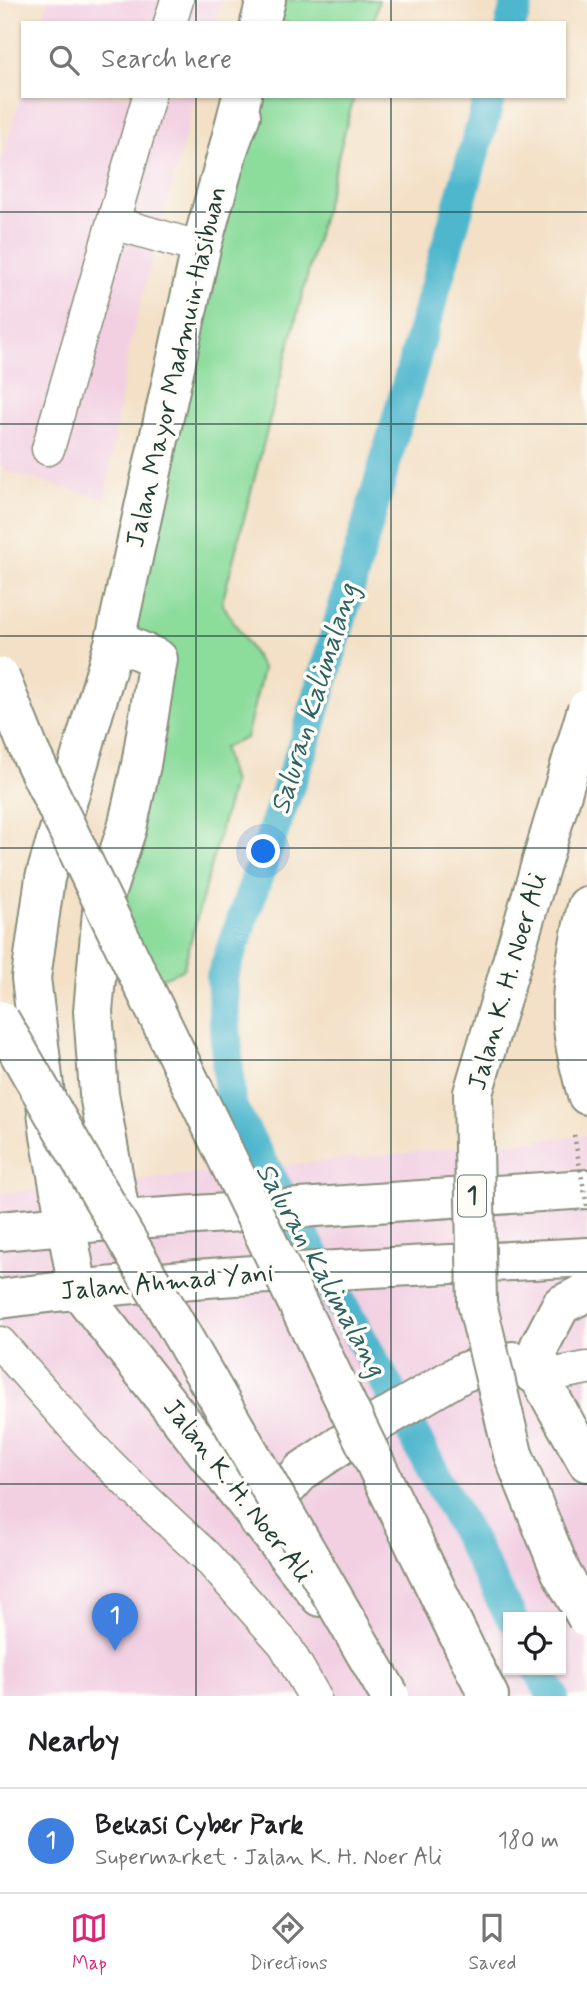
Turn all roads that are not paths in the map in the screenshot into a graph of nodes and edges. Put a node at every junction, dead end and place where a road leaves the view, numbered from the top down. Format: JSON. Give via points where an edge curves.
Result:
{"nodes":[{"id":1,"x":177,"y":0,"type":"edge"},
{"id":2,"x":266,"y":0,"type":"edge"},
{"id":3,"x":282,"y":0,"type":"edge"},
{"id":4,"x":171,"y":21,"type":"edge"},
{"id":5,"x":261,"y":21,"type":"edge"},
{"id":6,"x":275,"y":21,"type":"edge"},
{"id":7,"x":148,"y":98,"type":"edge"},
{"id":8,"x":241,"y":98,"type":"edge"},
{"id":9,"x":246,"y":98,"type":"edge"},
{"id":10,"x":229,"y":147,"type":"junction"},
{"id":11,"x":114,"y":223,"type":"junction"},
{"id":12,"x":201,"y":248,"type":"junction"},
{"id":13,"x":48,"y":449,"type":"dead end"},
{"id":14,"x":115,"y":640,"type":"junction"},
{"id":15,"x":0,"y":677,"type":"edge"},
{"id":16,"x":587,"y":709,"type":"edge"},
{"id":17,"x":103,"y":901,"type":"junction"},
{"id":18,"x":587,"y":906,"type":"edge"},
{"id":19,"x":0,"y":1020,"type":"edge"},
{"id":20,"x":587,"y":1095,"type":"edge"},
{"id":21,"x":587,"y":1189,"type":"edge"},
{"id":22,"x":120,"y":1220,"type":"junction"},
{"id":23,"x":66,"y":1224,"type":"junction"},
{"id":24,"x":0,"y":1231,"type":"edge"},
{"id":25,"x":587,"y":1257,"type":"edge"},
{"id":26,"x":141,"y":1283,"type":"junction"},
{"id":27,"x":78,"y":1289,"type":"junction"},
{"id":28,"x":587,"y":1292,"type":"edge"},
{"id":29,"x":0,"y":1299,"type":"edge"},
{"id":30,"x":0,"y":1343,"type":"edge"},
{"id":31,"x":539,"y":1362,"type":"junction"},
{"id":32,"x":587,"y":1368,"type":"edge"},
{"id":33,"x":587,"y":1462,"type":"edge"},
{"id":34,"x":258,"y":1520,"type":"junction"},
{"id":35,"x":587,"y":1618,"type":"edge"},
{"id":36,"x":481,"y":1681,"type":"edge"},
{"id":37,"x":314,"y":1696,"type":"edge"},
{"id":38,"x":391,"y":1696,"type":"edge"}],
"edges":[{"from":1,"to":4,"type":"lane"},
{"from":2,"to":5,"type":"main road"},
{"from":3,"to":6,"type":"main road"},
{"from":7,"to":11,"type":"lane"},
{"from":8,"to":10,"type":"main road"},
{"from":9,"to":10,"type":"main road","name":"Jalan Mayor Madmuin Hasibuan"},
{"from":10,"to":12,"type":"main road","name":"Jalan Mayor Madmuin Hasibuan"},
{"from":11,"to":12,"type":"lane"},
{"from":11,"to":13,"type":"lane"},
{"from":12,"to":14,"type":"main road","name":"Jalan Mayor Madmuin Hasibuan"},
{"from":14,"to":17,"type":"main road","via":[[158,659],[127,828]]},
{"from":14,"to":23,"type":"main road","name":"Jalan Mayor Madmuin Hasibuan","via":[[45,878],[31,978]]},
{"from":15,"to":17,"type":"main road","bridge":true,"via":[[30,752]]},
{"from":16,"to":35,"type":"main road","name":"Jalan K. H. Noer Ali","bridge":true,"via":[[473,1093],[477,1303],[513,1454],[561,1572]]},
{"from":17,"to":22,"type":"main road","via":[[93,1010],[99,1094]]},
{"from":17,"to":36,"type":"main road","bridge":true},
{"from":18,"to":20,"type":"main road","via":[[572,1005],[577,1058]]},
{"from":19,"to":38,"type":"main road","bridge":true},
{"from":21,"to":22,"type":"main road","number":"1"},
{"from":22,"to":23,"type":"main road","number":"1"},
{"from":22,"to":26,"type":"main road"},
{"from":23,"to":24,"type":"main road","number":"1"},
{"from":23,"to":27,"type":"main road","name":"Jalan Mayor Madmuin Hasibuan"},
{"from":25,"to":26,"type":"main road","name":"Jalan Ahmad Yani"},
{"from":26,"to":27,"type":"main road","name":"Jalan Ahmad Yani"},
{"from":27,"to":29,"type":"main road","name":"Jalan Ahmad Yani"},
{"from":27,"to":34,"type":"main road","name":"Jalan K. H. Noer Ali"},
{"from":28,"to":31,"type":"main road","via":[[561,1305]]},
{"from":30,"to":37,"type":"lane","via":[[88,1443],[207,1557],[285,1645]]},
{"from":31,"to":32,"type":"lane"},
{"from":31,"to":33,"type":"main road"},
{"from":31,"to":34,"type":"main road","via":[[482,1364],[462,1373],[302,1471]]},
{"from":34,"to":38,"type":"main road","name":"Jalan K. H. Noer Ali","via":[[371,1661]]}]}
